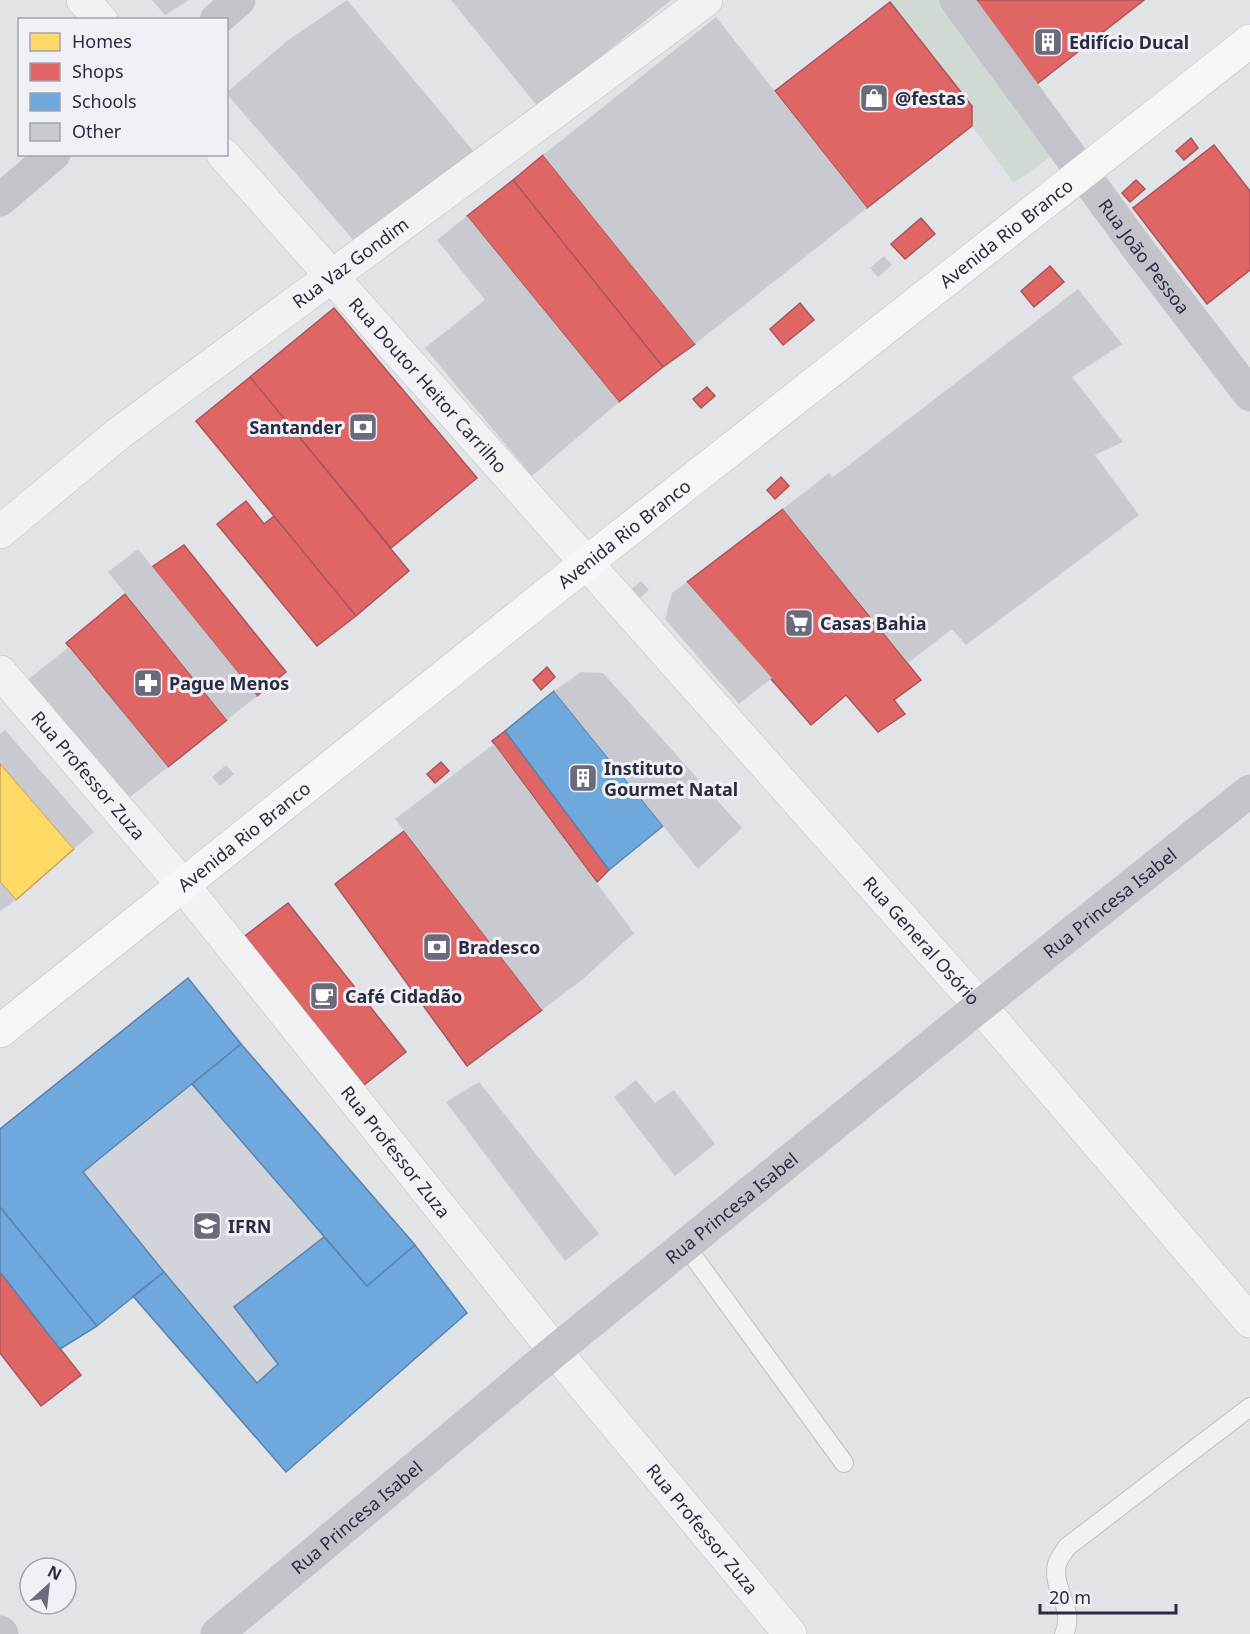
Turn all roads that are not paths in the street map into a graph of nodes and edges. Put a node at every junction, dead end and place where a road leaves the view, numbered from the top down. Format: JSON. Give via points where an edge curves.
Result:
{"nodes":[{"id":1,"x":83,"y":0,"type":"edge"},
{"id":2,"x":239,"y":0,"type":"edge"},
{"id":3,"x":706,"y":0,"type":"edge"},
{"id":4,"x":956,"y":0,"type":"edge"},
{"id":5,"x":99,"y":18,"type":"edge"},
{"id":6,"x":218,"y":18,"type":"edge"},
{"id":7,"x":1250,"y":41,"type":"edge"},
{"id":8,"x":52,"y":156,"type":"edge"},
{"id":9,"x":225,"y":156,"type":"edge"},
{"id":10,"x":1083,"y":174,"type":"junction"},
{"id":11,"x":0,"y":200,"type":"edge"},
{"id":12,"x":333,"y":277,"type":"junction"},
{"id":13,"x":1250,"y":395,"type":"edge"},
{"id":14,"x":0,"y":532,"type":"edge"},
{"id":15,"x":585,"y":564,"type":"junction"},
{"id":16,"x":0,"y":672,"type":"edge"},
{"id":17,"x":1250,"y":791,"type":"edge"},
{"id":18,"x":183,"y":885,"type":"junction"},
{"id":19,"x":980,"y":1006,"type":"junction"},
{"id":20,"x":0,"y":1031,"type":"edge"},
{"id":21,"x":685,"y":1245,"type":"junction"},
{"id":22,"x":1250,"y":1321,"type":"edge"},
{"id":23,"x":555,"y":1351,"type":"junction"},
{"id":24,"x":1250,"y":1407,"type":"edge"},
{"id":25,"x":844,"y":1463,"type":"dead end"},
{"id":26,"x":217,"y":1634,"type":"edge"},
{"id":27,"x":790,"y":1634,"type":"edge"},
{"id":28,"x":1064,"y":1634,"type":"edge"}],
"edges":[{"from":1,"to":5,"type":"street"},
{"from":2,"to":6,"type":"street"},
{"from":3,"to":12,"type":"street","name":"Rua Vaz Gondim"},
{"from":4,"to":10,"type":"street","name":"Rua João Pessoa"},
{"from":7,"to":10,"type":"main road","name":"Avenida Rio Branco"},
{"from":8,"to":11,"type":"street"},
{"from":9,"to":12,"type":"street","name":"Rua Doutor Heitor Carrilho"},
{"from":10,"to":13,"type":"street","name":"Rua João Pessoa"},
{"from":10,"to":15,"type":"main road","name":"Avenida Rio Branco"},
{"from":12,"to":14,"type":"street","name":"Rua Vaz Gondim","via":[[118,434]]},
{"from":12,"to":15,"type":"street","name":"Rua Doutor Heitor Carrilho"},
{"from":15,"to":18,"type":"main road","name":"Avenida Rio Branco"},
{"from":15,"to":19,"type":"street","name":"Rua General Osório"},
{"from":16,"to":18,"type":"street","name":"Rua Professor Zuza"},
{"from":17,"to":19,"type":"street","name":"Rua Princesa Isabel"},
{"from":18,"to":20,"type":"main road","name":"Avenida Rio Branco"},
{"from":18,"to":23,"type":"street","name":"Rua Professor Zuza"},
{"from":19,"to":21,"type":"street","name":"Rua Princesa Isabel"},
{"from":19,"to":22,"type":"street","name":"Rua General Osório"},
{"from":21,"to":23,"type":"street","name":"Rua Princesa Isabel"},
{"from":21,"to":25,"type":"lane"},
{"from":23,"to":26,"type":"street","name":"Rua Princesa Isabel"},
{"from":23,"to":27,"type":"street","name":"Rua Professor Zuza"},
{"from":24,"to":28,"type":"lane","via":[[1066,1547],[1057,1563],[1057,1584],[1067,1610]]}]}
